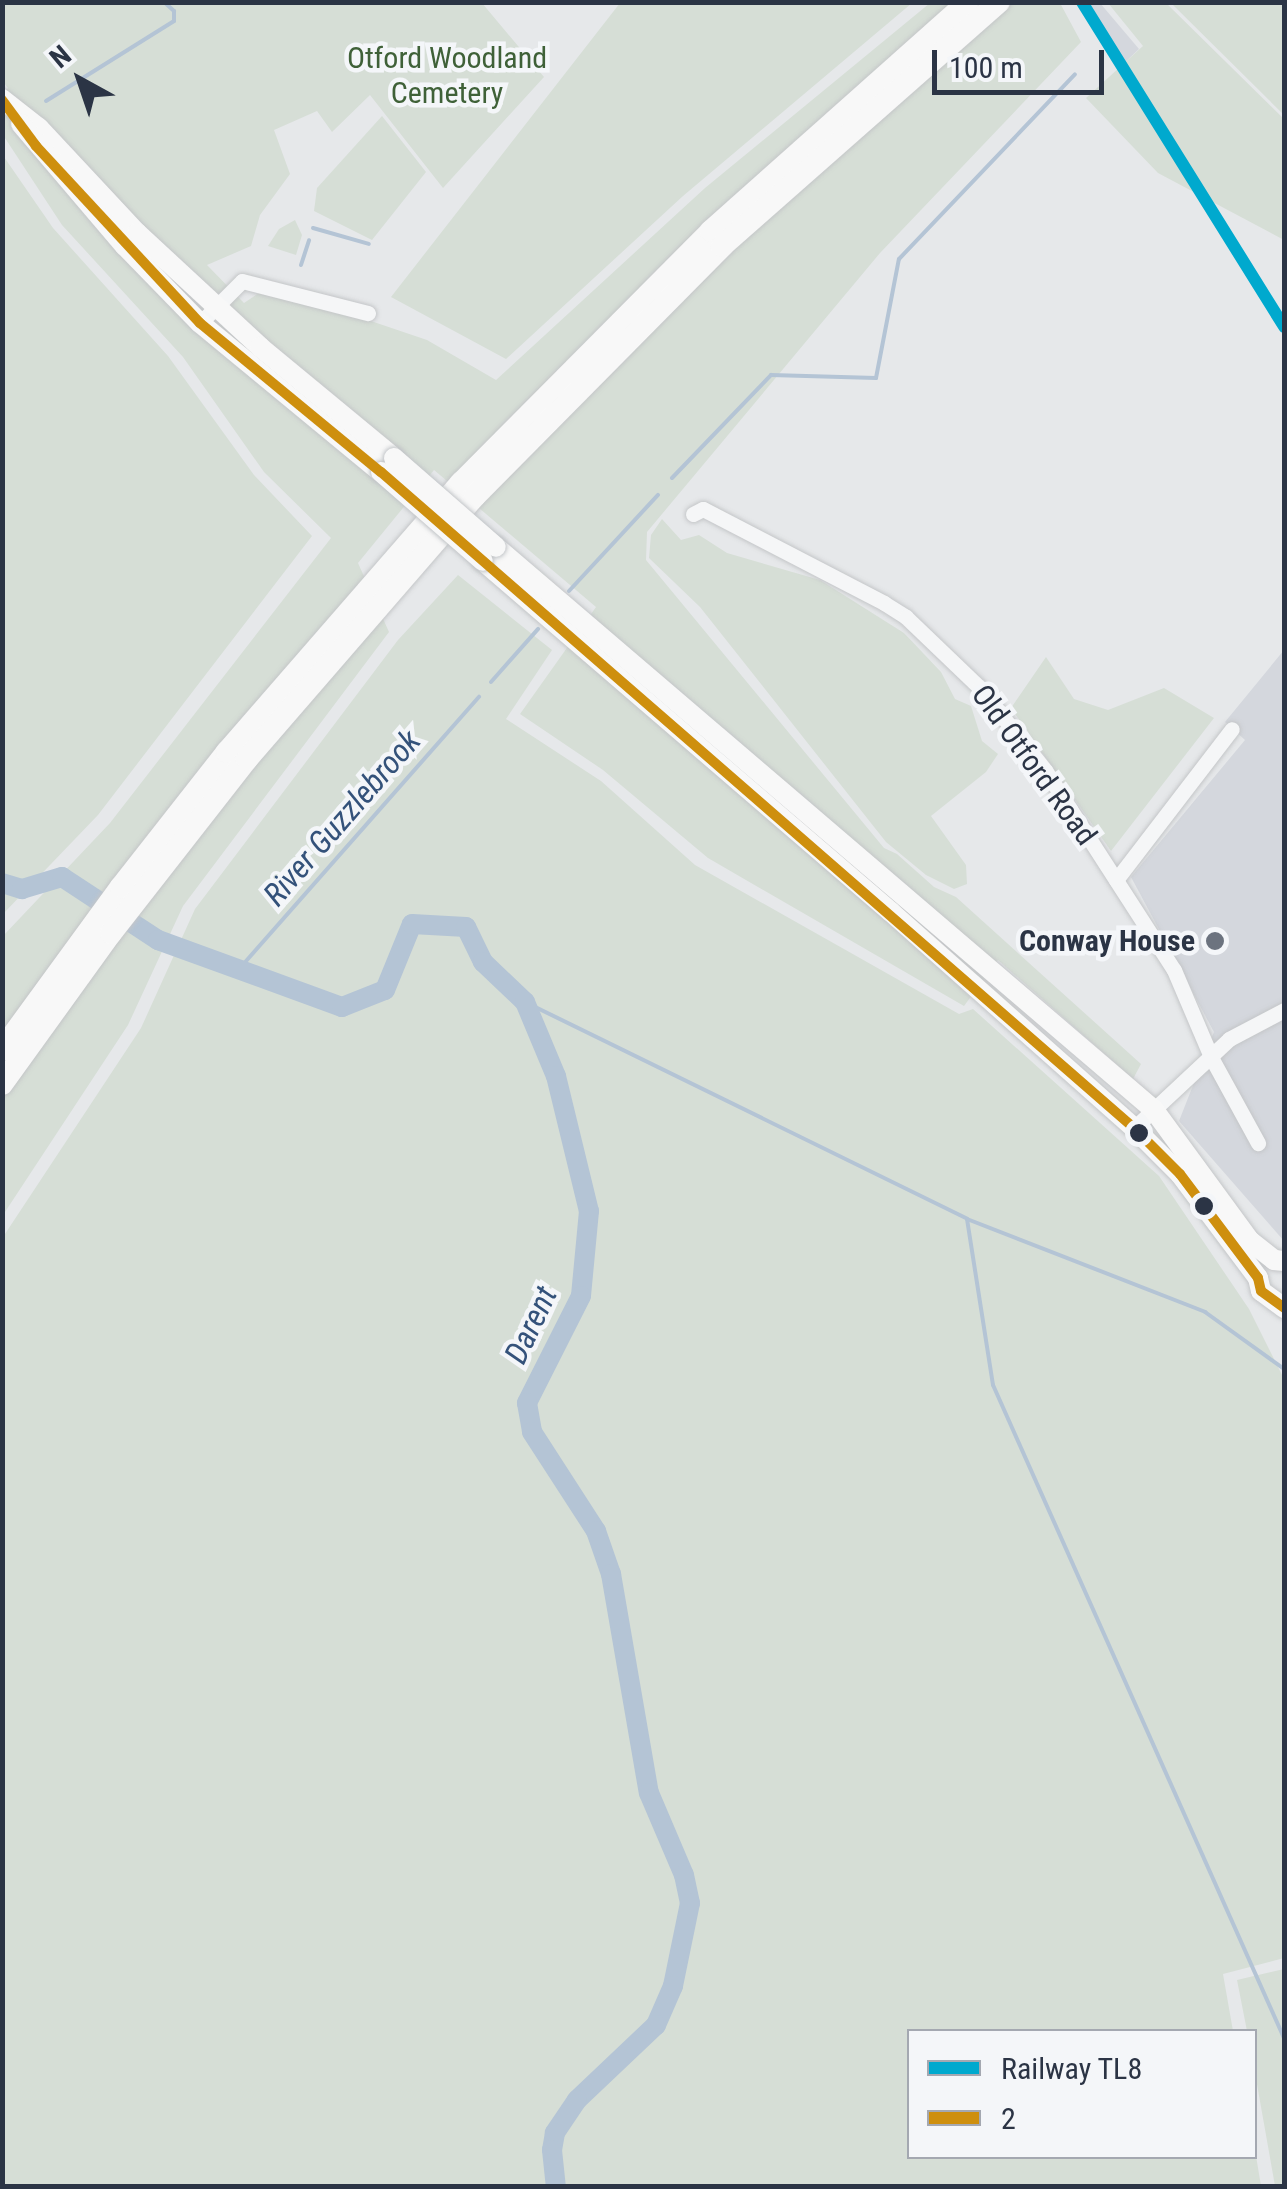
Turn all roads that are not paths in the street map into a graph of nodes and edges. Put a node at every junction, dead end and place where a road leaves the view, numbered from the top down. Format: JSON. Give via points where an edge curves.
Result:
{"nodes":[{"id":1,"x":968,"y":2,"type":"edge"},
{"id":2,"x":999,"y":2,"type":"edge"},
{"id":3,"x":5,"y":102,"type":"edge"},
{"id":4,"x":217,"y":308,"type":"junction"},
{"id":5,"x":368,"y":312,"type":"dead end"},
{"id":6,"x":200,"y":323,"type":"junction"},
{"id":7,"x":388,"y":465,"type":"junction"},
{"id":8,"x":693,"y":514,"type":"dead end"},
{"id":9,"x":489,"y":554,"type":"junction"},
{"id":10,"x":1232,"y":730,"type":"dead end"},
{"id":11,"x":153,"y":863,"type":"junction"},
{"id":12,"x":1116,"y":880,"type":"junction"},
{"id":13,"x":69,"y":974,"type":"junction"},
{"id":14,"x":1284,"y":1010,"type":"edge"},
{"id":15,"x":2,"y":1050,"type":"edge"},
{"id":16,"x":1212,"y":1060,"type":"junction"},
{"id":17,"x":2,"y":1084,"type":"edge"},
{"id":18,"x":1154,"y":1110,"type":"junction"},
{"id":19,"x":1134,"y":1128,"type":"junction"},
{"id":20,"x":1258,"y":1143,"type":"dead end"},
{"id":21,"x":1279,"y":1260,"type":"edge"},
{"id":22,"x":1258,"y":1278,"type":"junction"},
{"id":23,"x":1281,"y":1303,"type":"edge"}],
"edges":[{"from":1,"to":11,"type":"highway","via":[[724,218],[543,396],[326,633]]},
{"from":2,"to":11,"type":"highway","via":[[780,193],[566,400],[400,578]]},
{"from":3,"to":4,"type":"main road","via":[[39,128]]},
{"from":3,"to":6,"type":"main road","via":[[36,146]]},
{"from":4,"to":5,"type":"street","via":[[242,282]]},
{"from":4,"to":6,"type":"street"},
{"from":4,"to":7,"type":"main road"},
{"from":6,"to":7,"type":"main road"},
{"from":7,"to":9,"type":"main road","bridge":true},
{"from":8,"to":12,"type":"street","name":"Old Otford Road","via":[[709,512],[906,617],[1013,727]]},
{"from":9,"to":18,"type":"main road"},
{"from":9,"to":19,"type":"main road"},
{"from":10,"to":12,"type":"street"},
{"from":11,"to":13,"type":"highway"},
{"from":12,"to":16,"type":"street","name":"Old Otford Road","via":[[1174,970]]},
{"from":13,"to":15,"type":"highway"},
{"from":13,"to":17,"type":"highway"},
{"from":14,"to":16,"type":"street","via":[[1229,1040]]},
{"from":16,"to":18,"type":"street"},
{"from":16,"to":20,"type":"street","name":"Old Otford Road"},
{"from":18,"to":19,"type":"street"},
{"from":18,"to":21,"type":"main road","via":[[1250,1242]]},
{"from":19,"to":22,"type":"main road","via":[[1180,1174]]},
{"from":21,"to":22,"type":"main road","via":[[1265,1264]]},
{"from":22,"to":23,"type":"main road","via":[[1261,1292]]}]}
